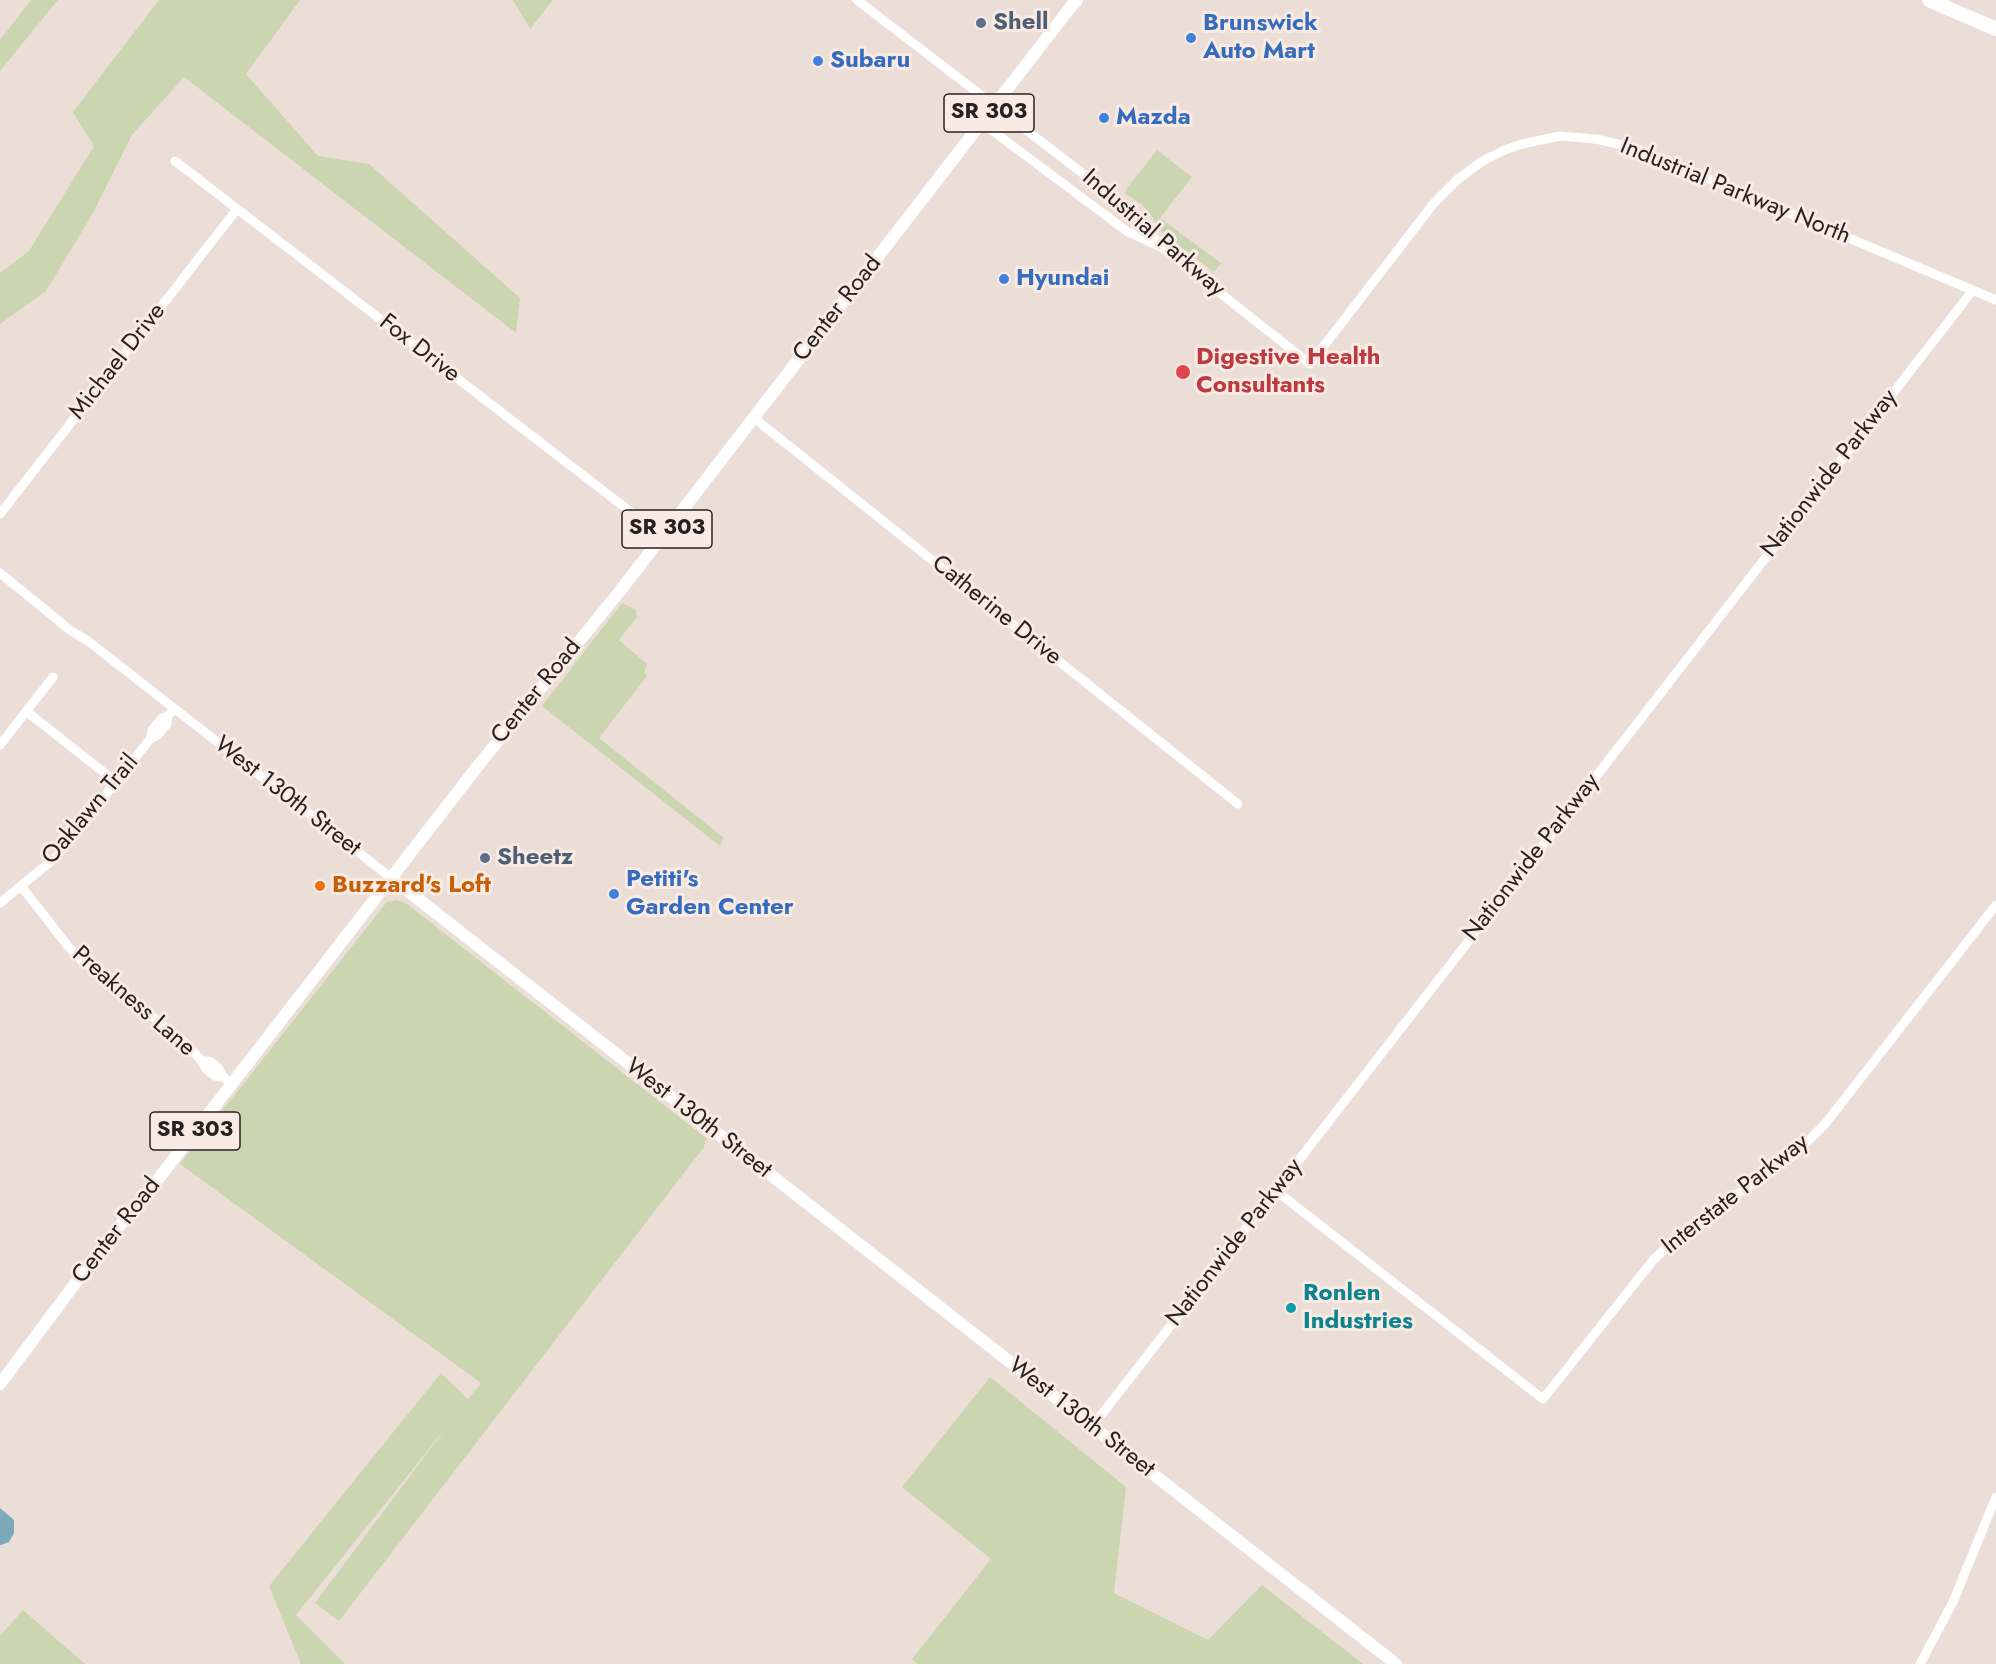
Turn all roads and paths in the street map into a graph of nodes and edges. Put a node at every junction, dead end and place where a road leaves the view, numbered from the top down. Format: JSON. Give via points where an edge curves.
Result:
{"nodes":[{"id":1,"x":857,"y":0,"type":"edge"},
{"id":2,"x":1076,"y":0,"type":"edge"},
{"id":3,"x":1929,"y":0,"type":"edge"},
{"id":4,"x":1996,"y":29,"type":"edge"},
{"id":5,"x":995,"y":106,"type":"junction"},
{"id":6,"x":982,"y":123,"type":"junction"},
{"id":7,"x":175,"y":161,"type":"dead end"},
{"id":8,"x":237,"y":209,"type":"junction"},
{"id":9,"x":1163,"y":248,"type":"junction"},
{"id":10,"x":1973,"y":290,"type":"junction"},
{"id":11,"x":1996,"y":300,"type":"edge"},
{"id":12,"x":1310,"y":364,"type":"joint"},
{"id":13,"x":754,"y":417,"type":"junction"},
{"id":14,"x":0,"y":514,"type":"edge"},
{"id":15,"x":662,"y":536,"type":"junction"},
{"id":16,"x":0,"y":573,"type":"edge"},
{"id":17,"x":53,"y":677,"type":"dead end"},
{"id":18,"x":26,"y":711,"type":"junction"},
{"id":19,"x":171,"y":713,"type":"junction"},
{"id":20,"x":0,"y":745,"type":"edge"},
{"id":21,"x":116,"y":782,"type":"junction"},
{"id":22,"x":1238,"y":804,"type":"dead end"},
{"id":23,"x":390,"y":877,"type":"junction"},
{"id":24,"x":21,"y":886,"type":"junction"},
{"id":25,"x":0,"y":903,"type":"edge"},
{"id":26,"x":1996,"y":905,"type":"edge"},
{"id":27,"x":227,"y":1080,"type":"junction"},
{"id":28,"x":1275,"y":1190,"type":"junction"},
{"id":29,"x":0,"y":1384,"type":"edge"},
{"id":30,"x":1092,"y":1427,"type":"junction"},
{"id":31,"x":1996,"y":1497,"type":"edge"},
{"id":32,"x":1396,"y":1664,"type":"edge"},
{"id":33,"x":1920,"y":1664,"type":"edge"}],
"edges":[{"from":1,"to":5,"type":"street","name":"Industrial Parkway"},
{"from":2,"to":5,"type":"main road","name":"Center Road","number":"SR 303"},
{"from":3,"to":4,"type":"highway"},
{"from":5,"to":6,"type":"main road","name":"Center Road","number":"SR 303"},
{"from":5,"to":9,"type":"street","name":"Industrial Parkway","via":[[1112,196]]},
{"from":6,"to":9,"type":"street","via":[[1128,232]]},
{"from":6,"to":13,"type":"main road","name":"Center Road","number":"SR 303"},
{"from":7,"to":8,"type":"street","name":"Fox Drive"},
{"from":8,"to":14,"type":"street","name":"Michael Drive"},
{"from":8,"to":15,"type":"street","name":"Fox Drive"},
{"from":9,"to":12,"type":"street","name":"Industrial Parkway"},
{"from":10,"to":11,"type":"street","name":"Industrial Parkway North"},
{"from":10,"to":12,"type":"street","name":"Industrial Parkway North","via":[[1635,148],[1560,136],[1505,150],[1458,179],[1434,203]]},
{"from":10,"to":28,"type":"street","name":"Nationwide Parkway"},
{"from":13,"to":15,"type":"main road","name":"Center Road","number":"SR 303"},
{"from":13,"to":22,"type":"street","name":"Catherine Drive"},
{"from":15,"to":23,"type":"main road","name":"Center Road","number":"SR 303"},
{"from":16,"to":19,"type":"street","name":"West 130th Street","via":[[88,641]]},
{"from":17,"to":18,"type":"street"},
{"from":18,"to":20,"type":"street"},
{"from":18,"to":21,"type":"street"},
{"from":19,"to":21,"type":"street","name":"Oaklawn Trail","via":[[167,724]]},
{"from":19,"to":23,"type":"street","name":"West 130th Street"},
{"from":21,"to":24,"type":"street","name":"Oaklawn Trail","via":[[56,857]]},
{"from":23,"to":27,"type":"main road","name":"Center Road","number":"SR 303"},
{"from":23,"to":30,"type":"main road","name":"West 130th Street"},
{"from":24,"to":25,"type":"street","name":"Oaklawn Trail"},
{"from":24,"to":27,"type":"street","name":"Preakness Lane","via":[[74,952],[201,1060],[211,1062]]},
{"from":26,"to":28,"type":"street","name":"Interstate Parkway","via":[[1824,1124],[1794,1155],[1696,1222],[1654,1259],[1543,1399]]},
{"from":27,"to":29,"type":"main road","name":"Center Road","number":"SR 303","via":[[152,1187]]},
{"from":28,"to":30,"type":"street","name":"Nationwide Parkway"},
{"from":30,"to":32,"type":"main road","name":"West 130th Street"},
{"from":31,"to":33,"type":"street","via":[[1953,1602]]}]}
